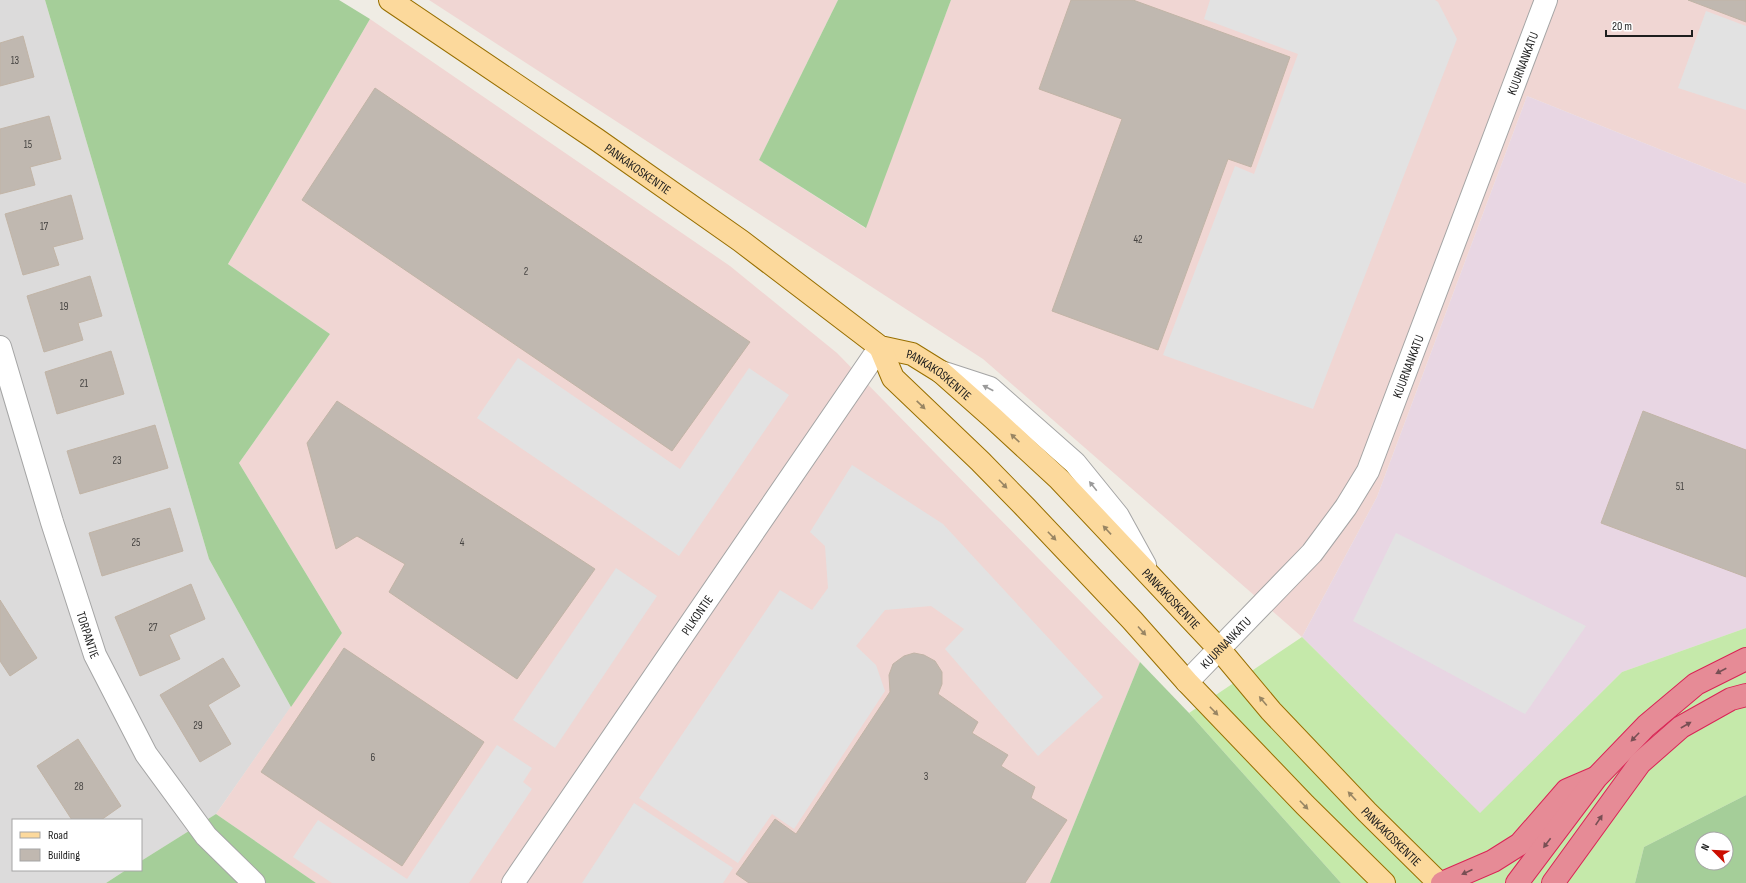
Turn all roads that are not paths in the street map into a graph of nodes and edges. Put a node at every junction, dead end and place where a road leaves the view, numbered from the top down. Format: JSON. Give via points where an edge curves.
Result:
{"nodes":[{"id":1,"x":390,"y":0,"type":"edge"},
{"id":2,"x":1546,"y":0,"type":"edge"},
{"id":3,"x":0,"y":347,"type":"edge"},
{"id":4,"x":880,"y":347,"type":"junction"},
{"id":5,"x":1220,"y":650,"type":"junction"},
{"id":6,"x":1746,"y":659,"type":"edge"},
{"id":7,"x":1188,"y":682,"type":"junction"},
{"id":8,"x":1746,"y":695,"type":"edge"},
{"id":9,"x":1596,"y":778,"type":"junction"},
{"id":10,"x":1576,"y":852,"type":"junction"},
{"id":11,"x":254,"y":883,"type":"edge"},
{"id":12,"x":513,"y":883,"type":"edge"},
{"id":13,"x":1384,"y":883,"type":"edge"},
{"id":14,"x":1440,"y":883,"type":"edge"},
{"id":15,"x":1517,"y":883,"type":"edge"},
{"id":16,"x":1553,"y":883,"type":"edge"},
{"id":17,"x":1565,"y":883,"type":"edge"}],
"edges":[{"from":1,"to":4,"type":"main road","name":"PANKAKOSKENTIE","via":[[741,241]]},
{"from":2,"to":5,"type":"street","name":"KUURNANKATU","via":[[1368,471],[1346,507],[1312,553]]},
{"from":3,"to":11,"type":"street","name":"TORPANTIE","via":[[52,522],[96,655],[146,754],[206,836]]},
{"from":5,"to":4,"type":"main road","name":"PANKAKOSKENTIE","one_way":true,"via":[[1059,479],[993,418],[941,372],[912,354]]},
{"from":4,"to":7,"type":"main road","name":"PANKAKOSKENTIE","one_way":true,"via":[[893,378],[980,461]]},
{"from":4,"to":12,"type":"street","name":"PILKONTIE"},
{"from":5,"to":7,"type":"street","name":"KUURNANKATU"},
{"from":14,"to":5,"type":"main road","name":"PANKAKOSKENTIE","one_way":true,"via":[[1367,812],[1272,711]]},
{"from":6,"to":9,"type":"highway","one_way":true,"via":[[1696,684],[1646,726]]},
{"from":7,"to":13,"type":"main road","name":"PANKAKOSKENTIE","one_way":true,"via":[[1305,805]]},
{"from":10,"to":8,"type":"highway","one_way":true,"via":[[1640,763],[1681,728],[1732,699]]},
{"from":9,"to":14,"type":"highway","one_way":true,"via":[[1567,790],[1520,844],[1492,861]]},
{"from":9,"to":15,"type":"highway","one_way":true},
{"from":10,"to":16,"type":"highway"},
{"from":10,"to":17,"type":"highway"}]}
